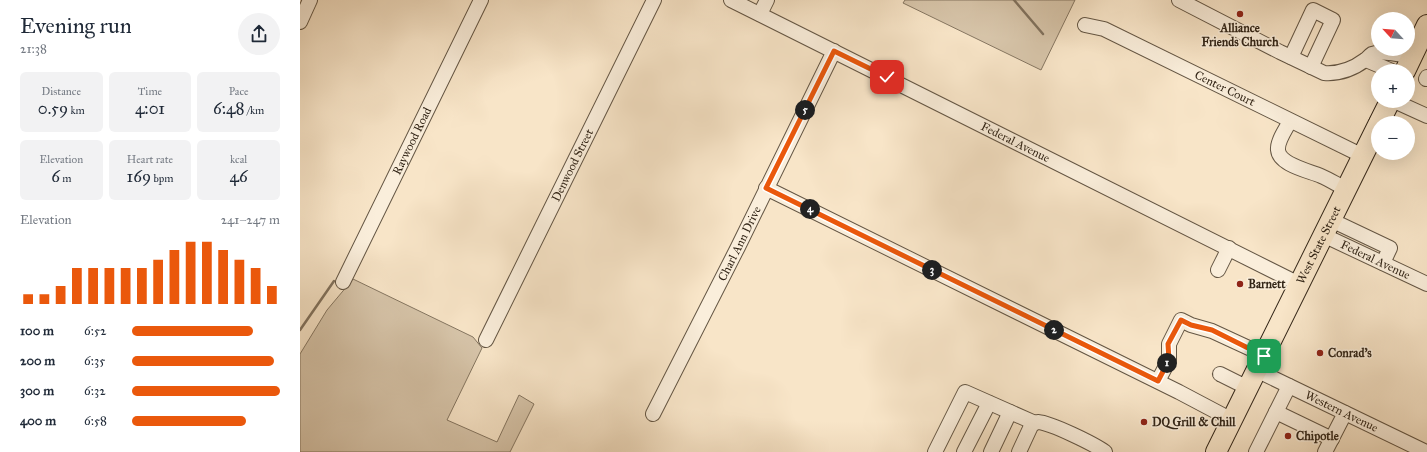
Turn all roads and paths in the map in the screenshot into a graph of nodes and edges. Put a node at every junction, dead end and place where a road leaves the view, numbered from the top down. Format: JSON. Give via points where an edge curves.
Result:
{"nodes":[{"id":1,"x":310,"y":0,"type":"edge"},
{"id":2,"x":481,"y":0,"type":"edge"},
{"id":3,"x":654,"y":0,"type":"edge"},
{"id":4,"x":731,"y":0,"type":"edge"},
{"id":5,"x":767,"y":0,"type":"edge"},
{"id":6,"x":1179,"y":0,"type":"edge"},
{"id":7,"x":760,"y":14,"type":"junction"},
{"id":8,"x":300,"y":22,"type":"edge"},
{"id":9,"x":1085,"y":25,"type":"dead end"},
{"id":10,"x":1426,"y":30,"type":"edge"},
{"id":11,"x":834,"y":51,"type":"junction"},
{"id":12,"x":1290,"y":57,"type":"junction"},
{"id":13,"x":1366,"y":60,"type":"junction"},
{"id":14,"x":1375,"y":64,"type":"edge"},
{"id":15,"x":1408,"y":64,"type":"edge"},
{"id":16,"x":1311,"y":68,"type":"junction"},
{"id":17,"x":1409,"y":108,"type":"edge"},
{"id":18,"x":1427,"y":116,"type":"edge"},
{"id":19,"x":1290,"y":121,"type":"junction"},
{"id":20,"x":1371,"y":138,"type":"edge"},
{"id":21,"x":1362,"y":156,"type":"junction"},
{"id":22,"x":766,"y":188,"type":"junction"},
{"id":23,"x":1346,"y":189,"type":"junction"},
{"id":24,"x":1327,"y":228,"type":"junction"},
{"id":25,"x":1353,"y":230,"type":"junction"},
{"id":26,"x":1346,"y":245,"type":"junction"},
{"id":27,"x":1229,"y":248,"type":"junction"},
{"id":28,"x":1383,"y":263,"type":"junction"},
{"id":29,"x":1218,"y":270,"type":"dead end"},
{"id":30,"x":343,"y":282,"type":"dead end"},
{"id":31,"x":1299,"y":284,"type":"junction"},
{"id":32,"x":1427,"y":284,"type":"edge"},
{"id":33,"x":488,"y":335,"type":"dead end"},
{"id":34,"x":1260,"y":363,"type":"junction"},
{"id":35,"x":1220,"y":374,"type":"dead end"},
{"id":36,"x":1158,"y":381,"type":"junction"},
{"id":37,"x":1289,"y":386,"type":"junction"},
{"id":38,"x":1248,"y":388,"type":"junction"},
{"id":39,"x":989,"y":403,"type":"junction"},
{"id":40,"x":1010,"y":412,"type":"junction"},
{"id":41,"x":1276,"y":412,"type":"junction"},
{"id":42,"x":1345,"y":413,"type":"junction"},
{"id":43,"x":653,"y":414,"type":"dead end"},
{"id":44,"x":1232,"y":420,"type":"junction"},
{"id":45,"x":1033,"y":424,"type":"junction"},
{"id":46,"x":1332,"y":439,"type":"junction"},
{"id":47,"x":935,"y":452,"type":"edge"},
{"id":48,"x":964,"y":452,"type":"edge"},
{"id":49,"x":991,"y":452,"type":"edge"},
{"id":50,"x":1018,"y":452,"type":"edge"},
{"id":51,"x":1105,"y":452,"type":"edge"},
{"id":52,"x":1216,"y":452,"type":"edge"},
{"id":53,"x":1256,"y":452,"type":"edge"},
{"id":54,"x":1325,"y":452,"type":"edge"},
{"id":55,"x":1426,"y":452,"type":"edge"}],
"edges":[{"from":1,"to":8,"type":"street"},
{"from":2,"to":30,"type":"street","name":"Raywood Road"},
{"from":3,"to":33,"type":"street","name":"Denwood Street"},
{"from":4,"to":7,"type":"street","name":"Federal Avenue"},
{"from":5,"to":7,"type":"street"},
{"from":6,"to":12,"type":"street"},
{"from":7,"to":11,"type":"street","name":"Federal Avenue"},
{"from":9,"to":19,"type":"street","name":"Center Court","via":[[1104,29]]},
{"from":10,"to":15,"type":"highway"},
{"from":11,"to":22,"type":"street","name":"Charl Ann Drive"},
{"from":11,"to":27,"type":"street","name":"Federal Avenue"},
{"from":12,"to":16,"type":"street"},
{"from":12,"to":16,"type":"street","via":[[1313,10],[1333,20]]},
{"from":13,"to":14,"type":"street"},
{"from":13,"to":15,"type":"street","via":[[1372,54],[1393,53]]},
{"from":13,"to":16,"type":"street","via":[[1346,70],[1331,73]]},
{"from":17,"to":18,"type":"street"},
{"from":19,"to":21,"type":"street","name":"Center Court"},
{"from":19,"to":23,"type":"street","via":[[1279,144],[1279,155],[1293,165]]},
{"from":20,"to":21,"type":"highway","name":"West State Street"},
{"from":21,"to":23,"type":"highway","name":"West State Street"},
{"from":22,"to":36,"type":"street"},
{"from":22,"to":43,"type":"street","name":"Charl Ann Drive"},
{"from":23,"to":24,"type":"highway","name":"West State Street"},
{"from":24,"to":25,"type":"street"},
{"from":24,"to":26,"type":"street","name":"Federal Avenue"},
{"from":24,"to":31,"type":"highway","name":"West State Street"},
{"from":25,"to":26,"type":"street"},
{"from":25,"to":28,"type":"street","via":[[1390,248]]},
{"from":26,"to":28,"type":"street","name":"Federal Avenue"},
{"from":27,"to":29,"type":"street"},
{"from":27,"to":31,"type":"street","name":"Federal Avenue"},
{"from":28,"to":32,"type":"street","name":"Federal Avenue"},
{"from":31,"to":34,"type":"highway","name":"West State Street"},
{"from":34,"to":36,"type":"street","name":"Western Avenue","via":[[1212,330],[1181,320],[1168,344],[1169,360]]},
{"from":34,"to":37,"type":"street","name":"Western Avenue"},
{"from":34,"to":38,"type":"highway","name":"West State Street"},
{"from":35,"to":38,"type":"street"},
{"from":36,"to":44,"type":"street"},
{"from":37,"to":41,"type":"street"},
{"from":37,"to":42,"type":"street","name":"Western Avenue"},
{"from":38,"to":44,"type":"highway","name":"West State Street"},
{"from":39,"to":40,"type":"street"},
{"from":39,"to":47,"type":"street","via":[[965,392]]},
{"from":39,"to":48,"type":"street"},
{"from":40,"to":45,"type":"street"},
{"from":40,"to":49,"type":"street"},
{"from":41,"to":46,"type":"street"},
{"from":41,"to":53,"type":"street"},
{"from":42,"to":46,"type":"street"},
{"from":42,"to":55,"type":"street","name":"Western Avenue"},
{"from":44,"to":52,"type":"highway","name":"West State Street"},
{"from":45,"to":50,"type":"street"},
{"from":45,"to":51,"type":"street","via":[[1037,422],[1055,428]]},
{"from":46,"to":54,"type":"street"}]}
